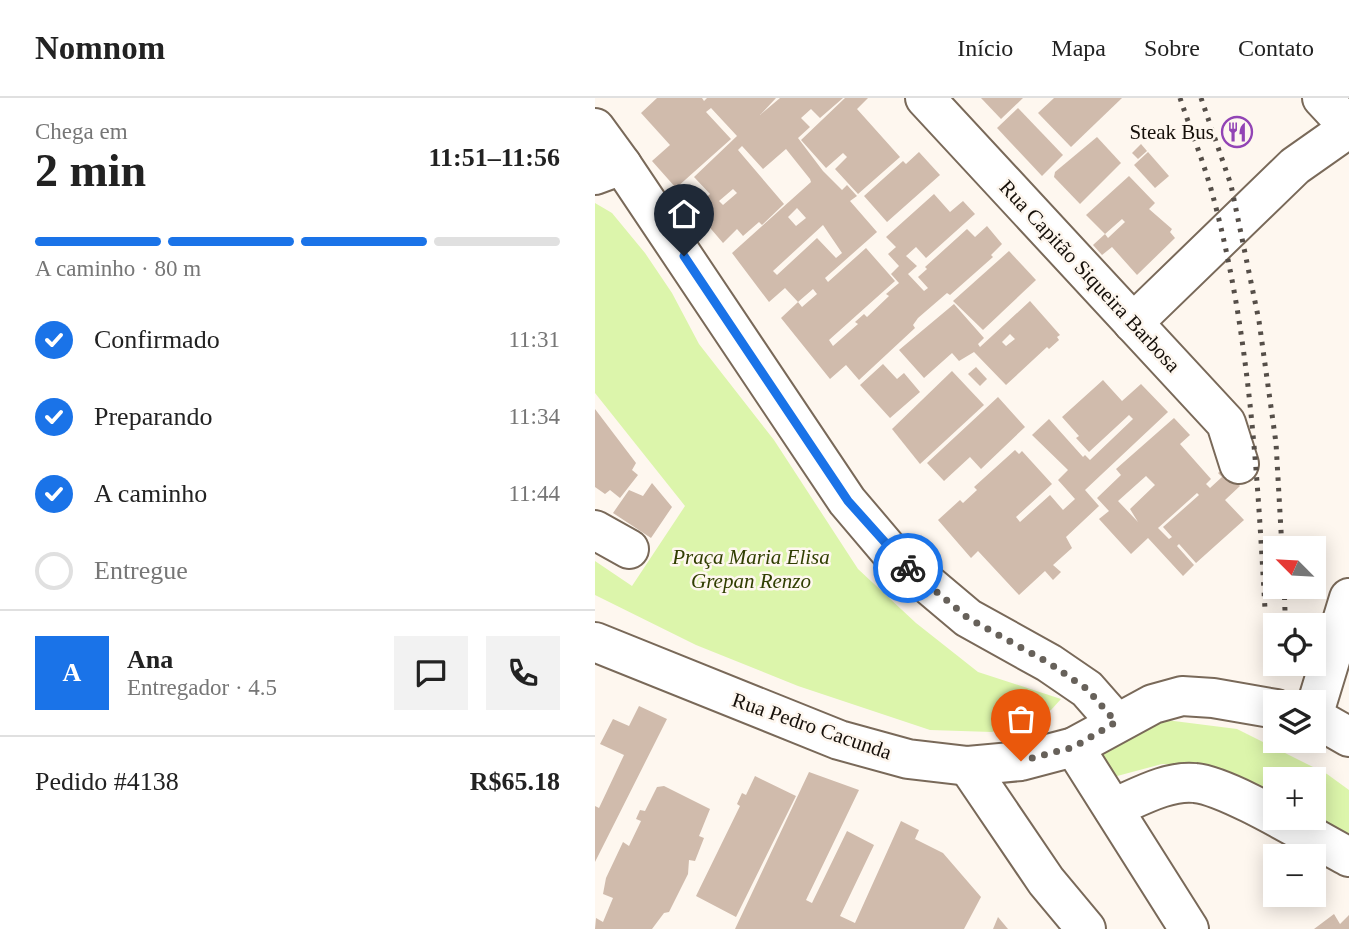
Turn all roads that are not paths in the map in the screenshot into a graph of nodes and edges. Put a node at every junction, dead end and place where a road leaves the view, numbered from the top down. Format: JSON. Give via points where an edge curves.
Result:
{"nodes":[{"id":1,"x":925,"y":98,"type":"edge"},
{"id":2,"x":1322,"y":98,"type":"edge"},
{"id":3,"x":595,"y":128,"type":"edge"},
{"id":4,"x":1349,"y":128,"type":"edge"},
{"id":5,"x":608,"y":170,"type":"edge"},
{"id":6,"x":1133,"y":323,"type":"junction"},
{"id":7,"x":1238,"y":464,"type":"dead end"},
{"id":8,"x":595,"y":530,"type":"edge"},
{"id":9,"x":629,"y":550,"type":"dead end"},
{"id":10,"x":1349,"y":598,"type":"edge"},
{"id":11,"x":595,"y":642,"type":"edge"},
{"id":12,"x":1321,"y":690,"type":"edge"},
{"id":13,"x":1263,"y":707,"type":"edge"},
{"id":14,"x":1116,"y":722,"type":"junction"},
{"id":15,"x":1326,"y":723,"type":"edge"},
{"id":16,"x":1349,"y":737,"type":"edge"},
{"id":17,"x":1074,"y":747,"type":"junction"},
{"id":18,"x":968,"y":766,"type":"junction"},
{"id":19,"x":1113,"y":808,"type":"junction"},
{"id":20,"x":1349,"y":857,"type":"edge"},
{"id":21,"x":1086,"y":929,"type":"edge"},
{"id":22,"x":1189,"y":929,"type":"edge"}],
"edges":[{"from":1,"to":6,"type":"street","name":"Rua Capitão Siqueira Barbosa"},
{"from":2,"to":4,"type":"street"},
{"from":3,"to":5,"type":"street"},
{"from":4,"to":6,"type":"street","via":[[1295,166]]},
{"from":5,"to":14,"type":"street","via":[[848,501],[892,554],[968,618],[1087,689]]},
{"from":6,"to":7,"type":"street","name":"Rua Capitão Siqueira Barbosa","via":[[1226,424]]},
{"from":8,"to":9,"type":"street"},
{"from":10,"to":12,"type":"street"},
{"from":11,"to":18,"type":"street","name":"Rua Pedro Cacunda","via":[[839,740],[908,759]]},
{"from":13,"to":14,"type":"street","name":"Rua Pedro Cacunda","via":[[1182,696]]},
{"from":14,"to":17,"type":"street","name":"Rua Pedro Cacunda"},
{"from":15,"to":16,"type":"street"},
{"from":17,"to":18,"type":"street","name":"Rua Pedro Cacunda","via":[[1021,761]]},
{"from":17,"to":19,"type":"street"},
{"from":18,"to":21,"type":"street","via":[[1046,881]]},
{"from":19,"to":20,"type":"street","via":[[1159,789],[1193,782],[1219,789]]},
{"from":19,"to":22,"type":"street"}]}
